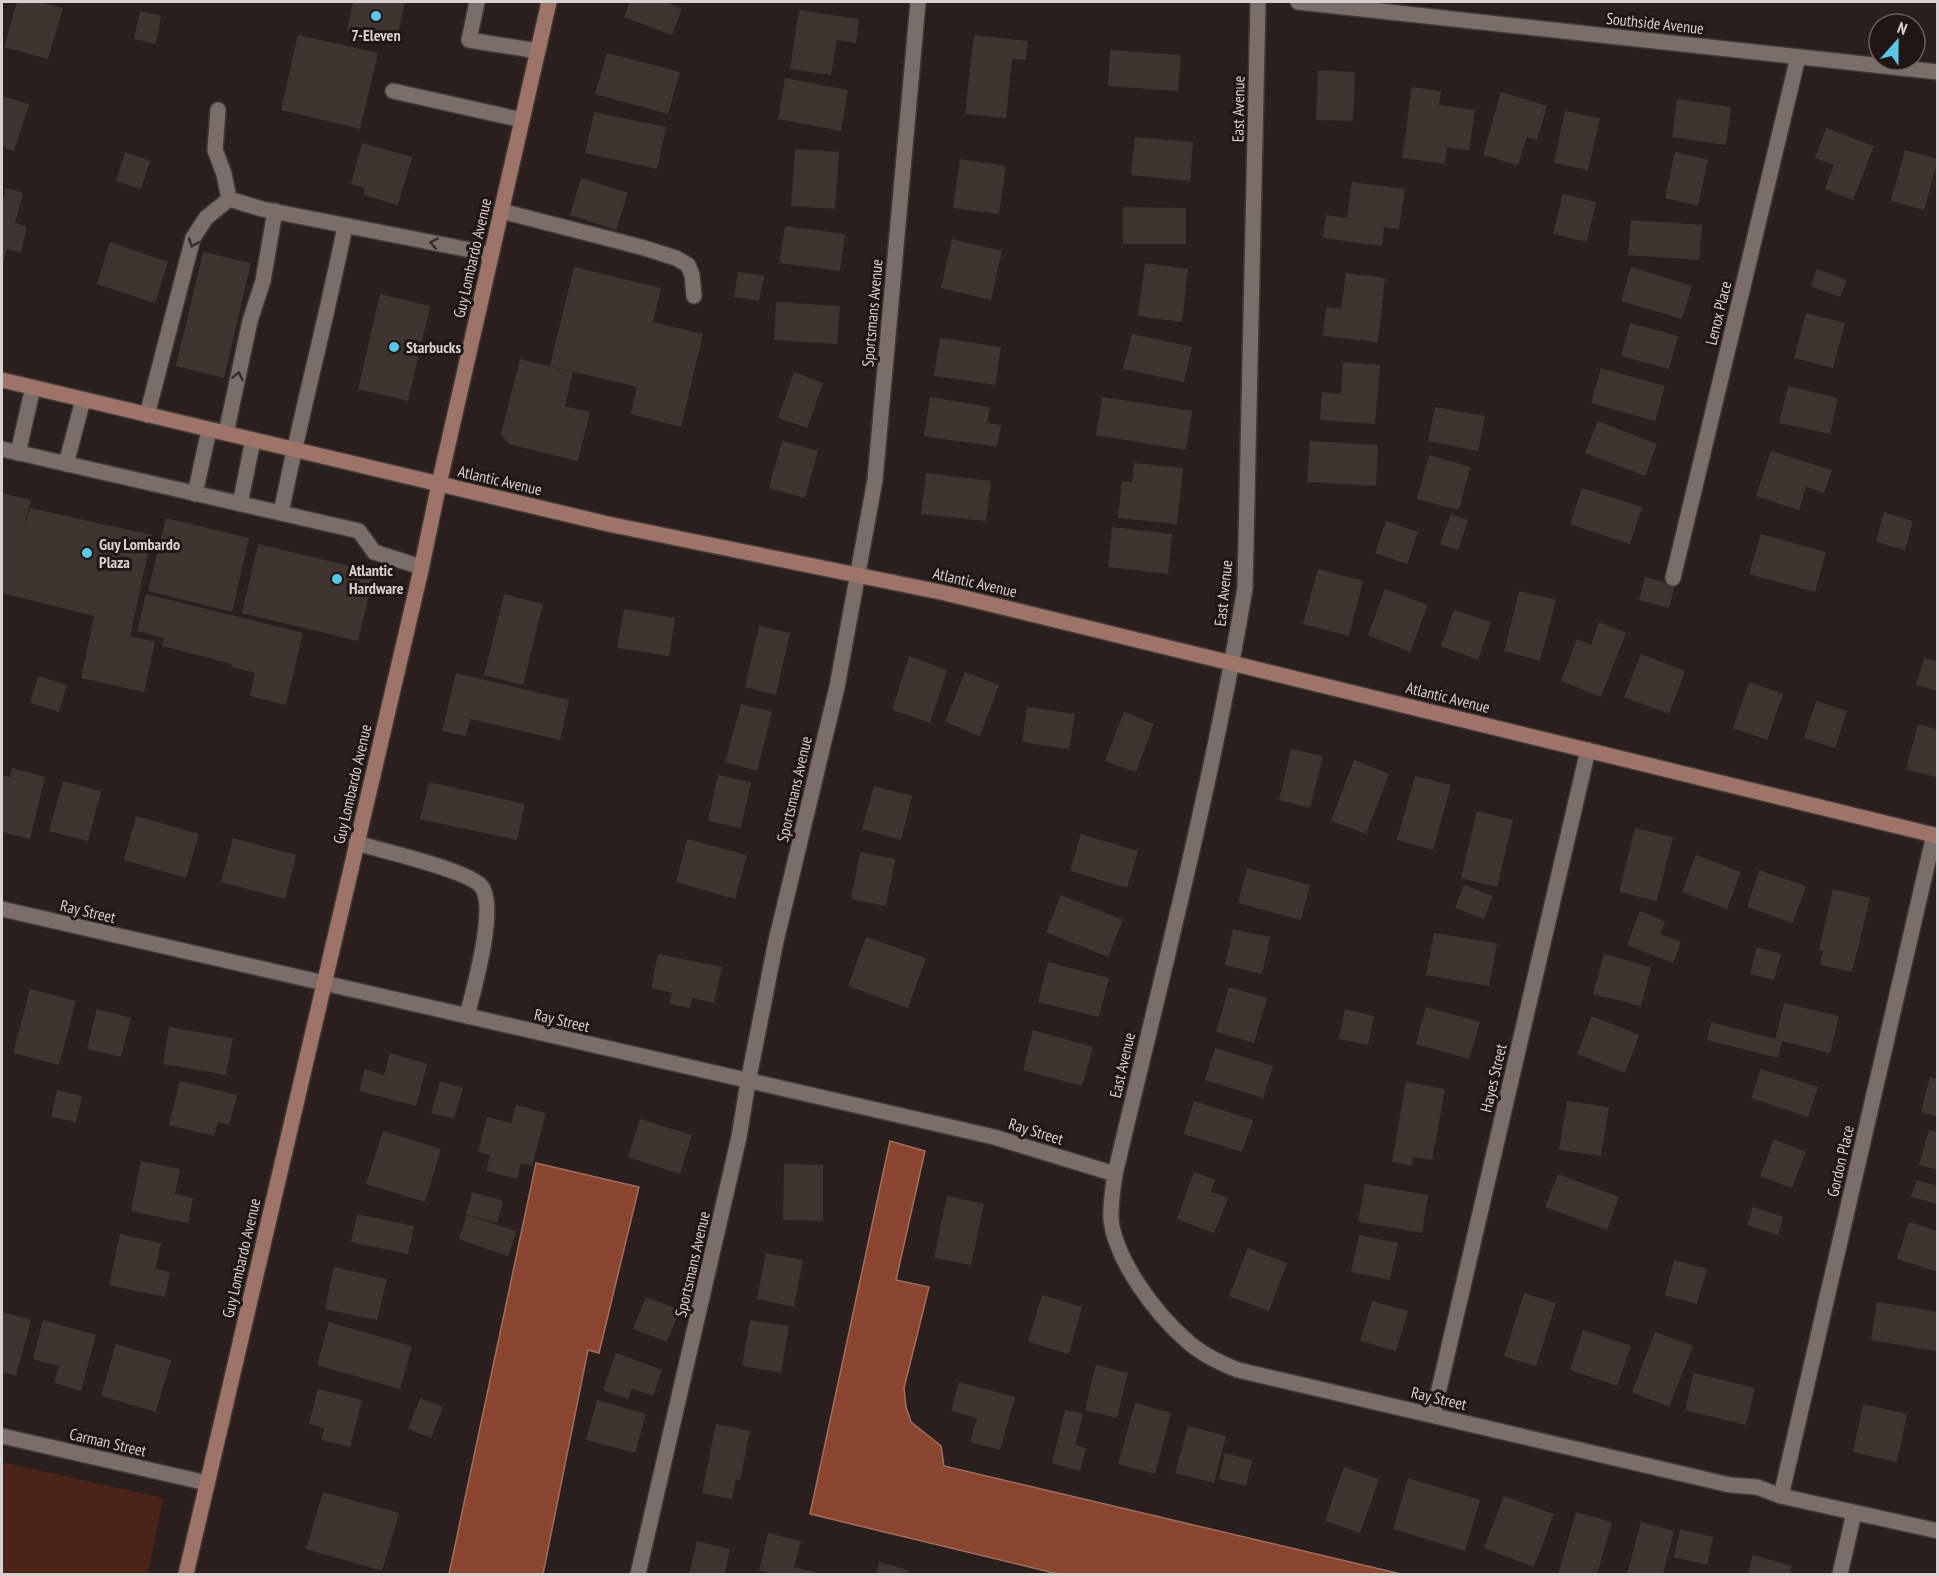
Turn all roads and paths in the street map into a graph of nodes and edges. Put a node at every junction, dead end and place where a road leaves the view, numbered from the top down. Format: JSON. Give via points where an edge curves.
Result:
{"nodes":[{"id":1,"x":477,"y":2,"type":"edge"},
{"id":2,"x":549,"y":2,"type":"edge"},
{"id":3,"x":918,"y":2,"type":"edge"},
{"id":4,"x":1258,"y":2,"type":"edge"},
{"id":5,"x":1298,"y":2,"type":"edge"},
{"id":6,"x":538,"y":51,"type":"junction"},
{"id":7,"x":1798,"y":57,"type":"junction"},
{"id":8,"x":1938,"y":72,"type":"edge"},
{"id":9,"x":393,"y":91,"type":"dead end"},
{"id":10,"x":218,"y":110,"type":"dead end"},
{"id":11,"x":522,"y":120,"type":"junction"},
{"id":12,"x":229,"y":199,"type":"junction"},
{"id":13,"x":275,"y":211,"type":"junction"},
{"id":14,"x":501,"y":211,"type":"junction"},
{"id":15,"x":345,"y":226,"type":"junction"},
{"id":16,"x":491,"y":254,"type":"junction"},
{"id":17,"x":694,"y":296,"type":"dead end"},
{"id":18,"x":2,"y":380,"type":"edge"},
{"id":19,"x":33,"y":387,"type":"junction"},
{"id":20,"x":83,"y":400,"type":"junction"},
{"id":21,"x":147,"y":415,"type":"junction"},
{"id":22,"x":209,"y":430,"type":"junction"},
{"id":23,"x":226,"y":434,"type":"junction"},
{"id":24,"x":253,"y":440,"type":"junction"},
{"id":25,"x":2,"y":449,"type":"edge"},
{"id":26,"x":294,"y":450,"type":"junction"},
{"id":27,"x":18,"y":453,"type":"junction"},
{"id":28,"x":66,"y":464,"type":"junction"},
{"id":29,"x":439,"y":484,"type":"junction"},
{"id":30,"x":195,"y":494,"type":"junction"},
{"id":31,"x":240,"y":504,"type":"junction"},
{"id":32,"x":281,"y":513,"type":"junction"},
{"id":33,"x":421,"y":567,"type":"junction"},
{"id":34,"x":856,"y":575,"type":"junction"},
{"id":35,"x":1673,"y":578,"type":"dead end"},
{"id":36,"x":1232,"y":663,"type":"junction"},
{"id":37,"x":1588,"y":750,"type":"junction"},
{"id":38,"x":1936,"y":835,"type":"edge"},
{"id":39,"x":356,"y":843,"type":"junction"},
{"id":40,"x":2,"y":909,"type":"edge"},
{"id":41,"x":323,"y":983,"type":"junction"},
{"id":42,"x":467,"y":1016,"type":"junction"},
{"id":43,"x":748,"y":1082,"type":"junction"},
{"id":44,"x":1115,"y":1174,"type":"junction"},
{"id":45,"x":1433,"y":1415,"type":"junction"},
{"id":46,"x":2,"y":1436,"type":"edge"},
{"id":47,"x":207,"y":1483,"type":"junction"},
{"id":48,"x":1781,"y":1496,"type":"junction"},
{"id":49,"x":1854,"y":1513,"type":"junction"},
{"id":50,"x":1938,"y":1531,"type":"edge"},
{"id":51,"x":186,"y":1575,"type":"edge"},
{"id":52,"x":638,"y":1575,"type":"edge"},
{"id":53,"x":1840,"y":1575,"type":"edge"}],
"edges":[{"from":1,"to":6,"type":"street","via":[[469,40]]},
{"from":2,"to":6,"type":"main road","name":"Guy Lombardo Avenue"},
{"from":3,"to":34,"type":"street","name":"Sportsmans Avenue","via":[[875,480]]},
{"from":4,"to":36,"type":"street","name":"East Avenue","via":[[1245,588]]},
{"from":5,"to":7,"type":"street","name":"Southside Avenue"},
{"from":6,"to":11,"type":"main road","name":"Guy Lombardo Avenue"},
{"from":7,"to":8,"type":"street","name":"Southside Avenue"},
{"from":7,"to":35,"type":"street","name":"Lenox Place"},
{"from":9,"to":11,"type":"street"},
{"from":10,"to":12,"type":"street","via":[[215,150]]},
{"from":11,"to":14,"type":"main road","name":"Guy Lombardo Avenue"},
{"from":12,"to":13,"type":"street"},
{"from":12,"to":21,"type":"street","one_way":true,"via":[[206,218],[193,238]]},
{"from":13,"to":15,"type":"street"},
{"from":23,"to":13,"type":"street","one_way":true,"via":[[250,321],[263,281]]},
{"from":14,"to":16,"type":"main road","name":"Guy Lombardo Avenue"},
{"from":14,"to":17,"type":"street","via":[[676,258],[688,265]]},
{"from":16,"to":15,"type":"street","one_way":true},
{"from":15,"to":26,"type":"street"},
{"from":16,"to":29,"type":"main road","name":"Guy Lombardo Avenue"},
{"from":18,"to":19,"type":"main road","name":"Atlantic Avenue"},
{"from":19,"to":20,"type":"main road","name":"Atlantic Avenue"},
{"from":19,"to":27,"type":"street"},
{"from":20,"to":21,"type":"main road","name":"Atlantic Avenue"},
{"from":20,"to":28,"type":"street"},
{"from":21,"to":22,"type":"main road","name":"Atlantic Avenue"},
{"from":22,"to":23,"type":"main road","name":"Atlantic Avenue"},
{"from":22,"to":30,"type":"street"},
{"from":23,"to":24,"type":"main road","name":"Atlantic Avenue"},
{"from":24,"to":26,"type":"main road","name":"Atlantic Avenue"},
{"from":24,"to":31,"type":"street"},
{"from":25,"to":27,"type":"street"},
{"from":26,"to":29,"type":"main road","name":"Atlantic Avenue"},
{"from":26,"to":32,"type":"street"},
{"from":27,"to":28,"type":"street"},
{"from":28,"to":30,"type":"street"},
{"from":29,"to":33,"type":"main road","name":"Guy Lombardo Avenue"},
{"from":29,"to":34,"type":"main road","name":"Atlantic Avenue","via":[[608,524]]},
{"from":30,"to":31,"type":"street"},
{"from":31,"to":32,"type":"street"},
{"from":32,"to":33,"type":"street","via":[[359,531],[374,552]]},
{"from":33,"to":39,"type":"main road","name":"Guy Lombardo Avenue"},
{"from":34,"to":36,"type":"main road","name":"Atlantic Avenue"},
{"from":34,"to":43,"type":"street","name":"Sportsmans Avenue","via":[[837,687],[776,941]]},
{"from":36,"to":37,"type":"main road","name":"Atlantic Avenue"},
{"from":36,"to":44,"type":"street","name":"East Avenue"},
{"from":37,"to":38,"type":"main road","name":"Atlantic Avenue"},
{"from":37,"to":45,"type":"street","name":"Hayes Street"},
{"from":38,"to":48,"type":"street","name":"Gordon Place"},
{"from":39,"to":41,"type":"main road","name":"Guy Lombardo Avenue"},
{"from":39,"to":42,"type":"street","via":[[465,875],[482,887],[486,897],[486,936]]},
{"from":40,"to":41,"type":"street","name":"Ray Street"},
{"from":41,"to":42,"type":"street","name":"Ray Street"},
{"from":41,"to":47,"type":"main road","name":"Guy Lombardo Avenue"},
{"from":42,"to":43,"type":"street","name":"Ray Street"},
{"from":43,"to":44,"type":"street","name":"Ray Street","via":[[994,1137]]},
{"from":43,"to":52,"type":"street","name":"Sportsmans Avenue","via":[[740,1137]]},
{"from":44,"to":45,"type":"street","name":"Ray Street","via":[[1111,1219],[1116,1240],[1157,1310],[1187,1341],[1238,1370]]},
{"from":45,"to":48,"type":"street","name":"Ray Street","via":[[1730,1485],[1757,1487]]},
{"from":46,"to":47,"type":"street","name":"Carman Street"},
{"from":47,"to":51,"type":"main road","name":"Guy Lombardo Avenue"},
{"from":48,"to":49,"type":"street","name":"Ray Street"},
{"from":49,"to":50,"type":"street","name":"Ray Street"},
{"from":49,"to":53,"type":"street"}]}
